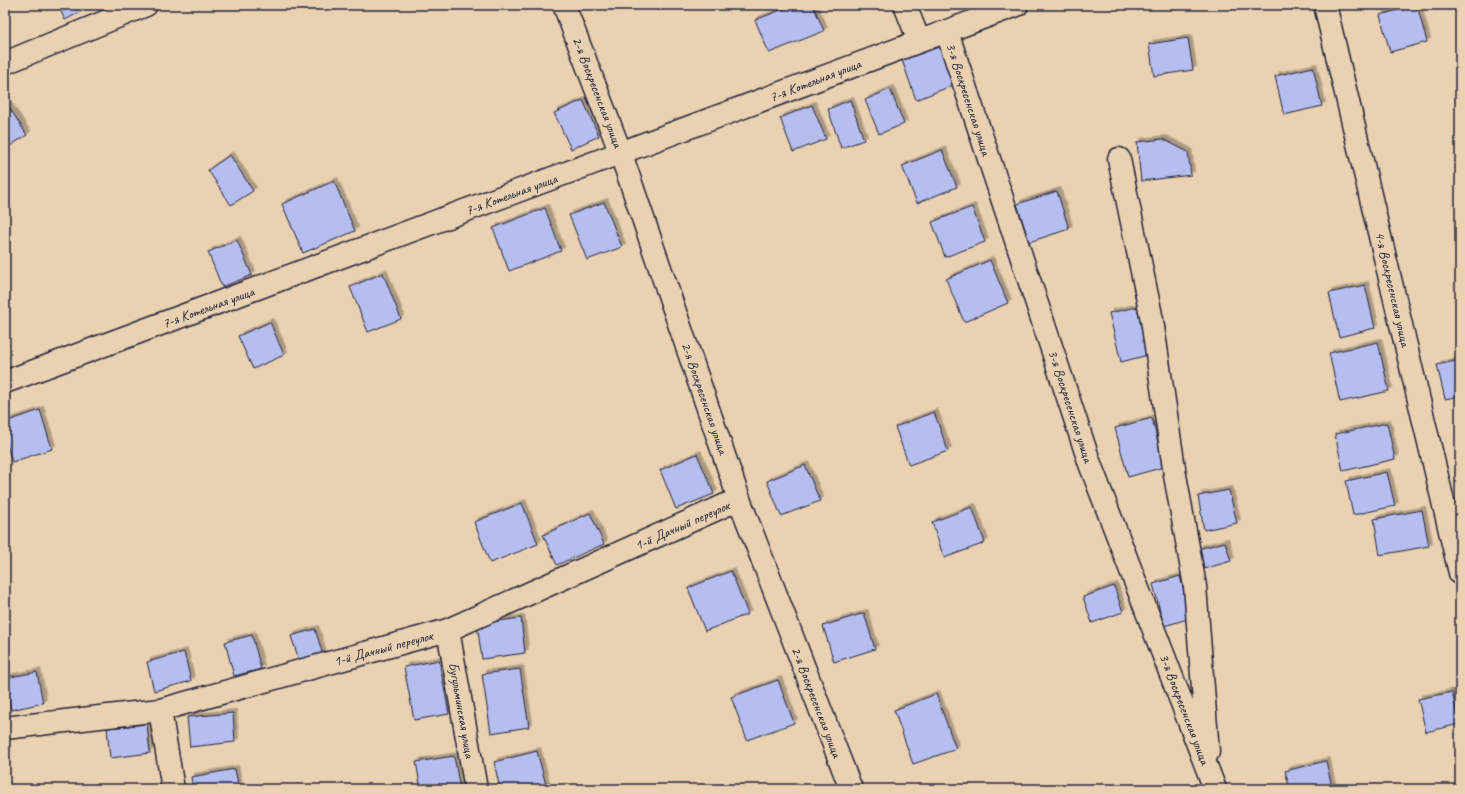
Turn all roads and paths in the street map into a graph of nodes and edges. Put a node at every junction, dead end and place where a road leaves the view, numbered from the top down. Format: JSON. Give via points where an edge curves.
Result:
{"nodes":[{"id":1,"x":146,"y":5,"type":"edge"},
{"id":2,"x":564,"y":5,"type":"edge"},
{"id":3,"x":905,"y":5,"type":"edge"},
{"id":4,"x":1018,"y":5,"type":"edge"},
{"id":5,"x":1325,"y":5,"type":"edge"},
{"id":6,"x":947,"y":32,"type":"junction"},
{"id":7,"x":919,"y":41,"type":"junction"},
{"id":8,"x":5,"y":63,"type":"edge"},
{"id":9,"x":621,"y":154,"type":"junction"},
{"id":10,"x":1119,"y":159,"type":"dead end"},
{"id":11,"x":5,"y":382,"type":"edge"},
{"id":12,"x":739,"y":499,"type":"junction"},
{"id":13,"x":1460,"y":573,"type":"edge"},
{"id":14,"x":448,"y":630,"type":"junction"},
{"id":15,"x":160,"y":710,"type":"junction"},
{"id":16,"x":5,"y":728,"type":"edge"},
{"id":17,"x":1212,"y":782,"type":"edge"},
{"id":18,"x":173,"y":789,"type":"edge"},
{"id":19,"x":476,"y":789,"type":"edge"},
{"id":20,"x":851,"y":789,"type":"edge"}],
"edges":[{"from":1,"to":8,"type":"street"},
{"from":2,"to":9,"type":"street","name":"2-я Воскресенская улица"},
{"from":3,"to":7,"type":"street"},
{"from":4,"to":6,"type":"street","name":"7-я Котельная улица"},
{"from":5,"to":13,"type":"street","name":"4-я Воскресенская улица"},
{"from":6,"to":7,"type":"street","name":"7-я Котельная улица"},
{"from":6,"to":17,"type":"street","name":"3-я Воскресенская улица","via":[[1090,464]]},
{"from":7,"to":9,"type":"street","name":"7-я Котельная улица"},
{"from":9,"to":11,"type":"street","name":"7-я Котельная улица"},
{"from":9,"to":12,"type":"street","name":"2-я Воскресенская улица"},
{"from":10,"to":17,"type":"street","name":"3-я Воскресенская улица","via":[[1152,320],[1175,475],[1195,586]]},
{"from":12,"to":14,"type":"street","name":"1-й Дачный переулок"},
{"from":12,"to":20,"type":"street","name":"2-я Воскресенская улица"},
{"from":14,"to":15,"type":"street","name":"1-й Дачный переулок"},
{"from":14,"to":19,"type":"street","name":"Бугульминская улица"},
{"from":15,"to":16,"type":"street","name":"1-й Дачный переулок"},
{"from":15,"to":18,"type":"street"}]}
